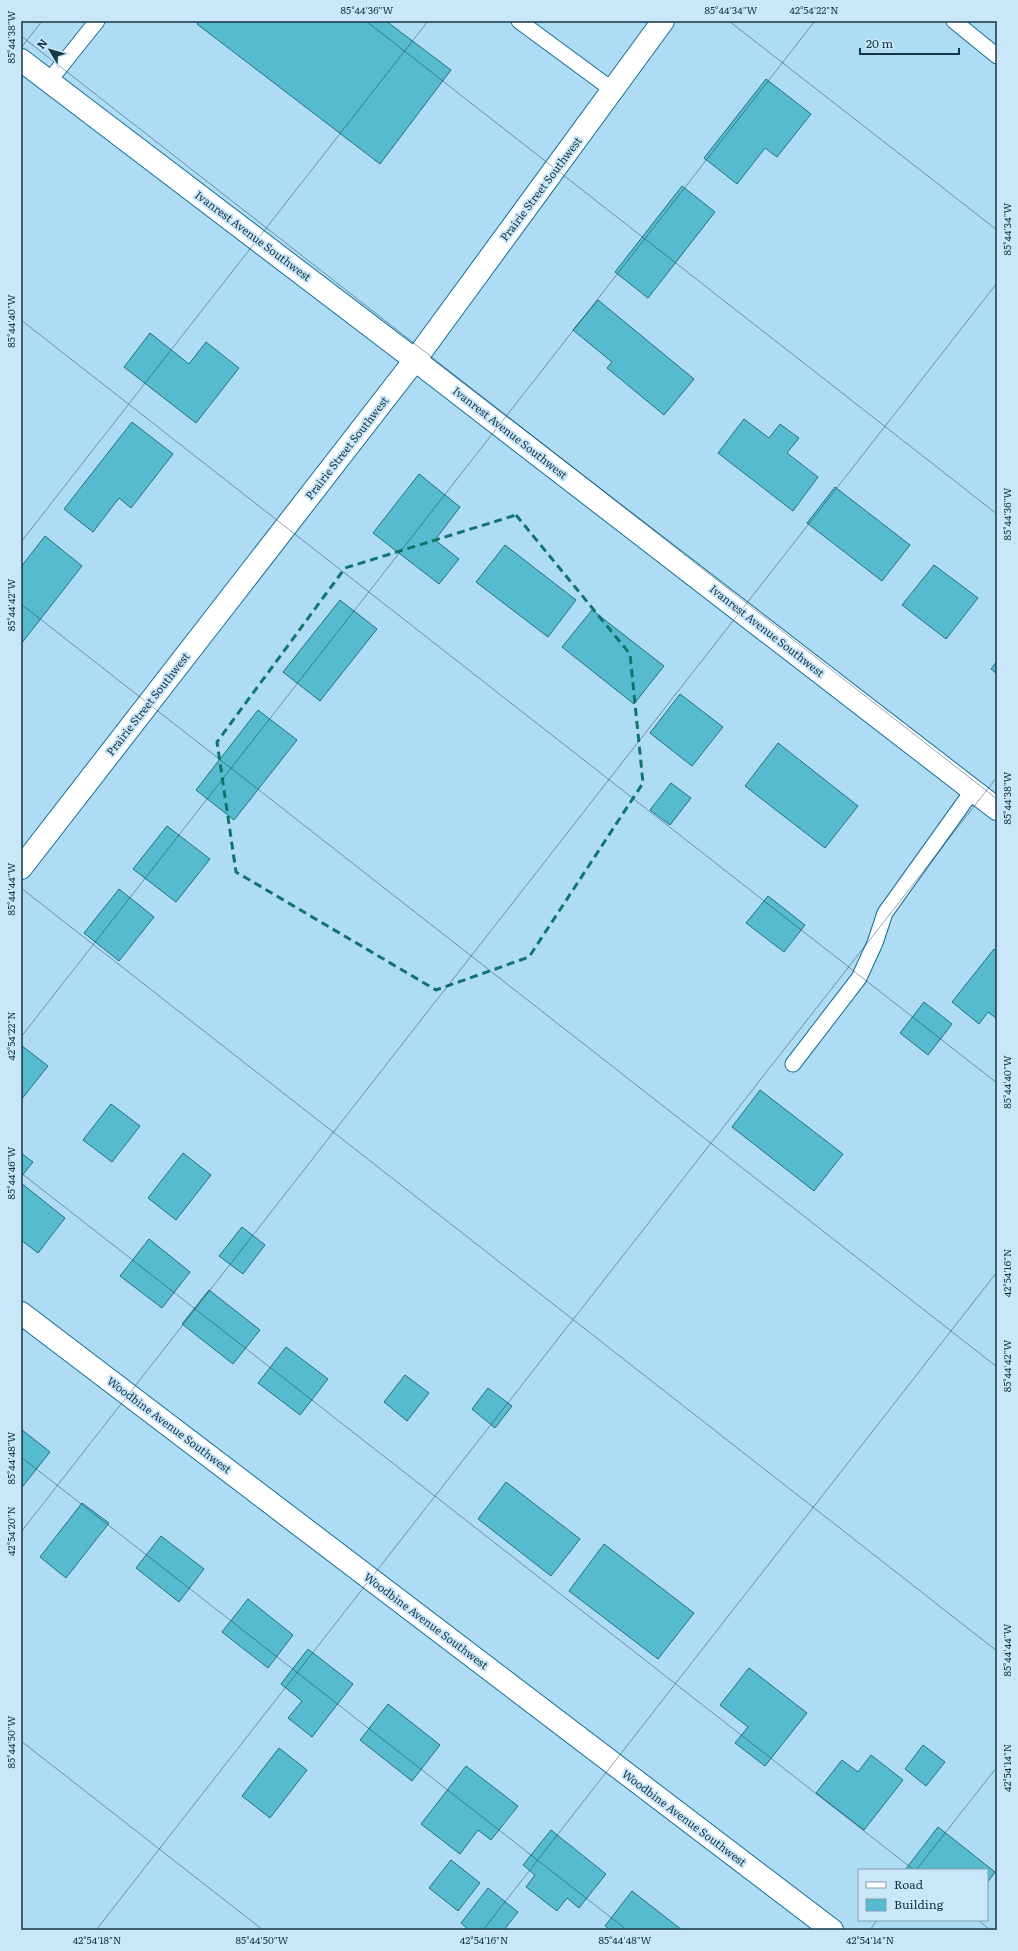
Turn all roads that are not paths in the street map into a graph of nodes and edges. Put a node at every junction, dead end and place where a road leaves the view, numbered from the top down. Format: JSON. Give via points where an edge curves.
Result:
{"nodes":[{"id":1,"x":97,"y":21,"type":"edge"},
{"id":2,"x":519,"y":21,"type":"edge"},
{"id":3,"x":664,"y":21,"type":"edge"},
{"id":4,"x":954,"y":21,"type":"edge"},
{"id":5,"x":997,"y":56,"type":"edge"},
{"id":6,"x":21,"y":60,"type":"edge"},
{"id":7,"x":49,"y":81,"type":"junction"},
{"id":8,"x":614,"y":91,"type":"junction"},
{"id":9,"x":415,"y":360,"type":"junction"},
{"id":10,"x":973,"y":790,"type":"junction"},
{"id":11,"x":997,"y":809,"type":"edge"},
{"id":12,"x":21,"y":868,"type":"edge"},
{"id":13,"x":793,"y":1064,"type":"dead end"},
{"id":14,"x":21,"y":1313,"type":"edge"},
{"id":15,"x":832,"y":1930,"type":"edge"}],
"edges":[{"from":1,"to":7,"type":"lane"},
{"from":2,"to":8,"type":"lane"},
{"from":3,"to":8,"type":"street","name":"Prairie Street Southwest"},
{"from":4,"to":5,"type":"lane"},
{"from":6,"to":7,"type":"street","name":"Ivanrest Avenue Southwest"},
{"from":7,"to":9,"type":"street","name":"Ivanrest Avenue Southwest"},
{"from":8,"to":9,"type":"street","name":"Prairie Street Southwest"},
{"from":9,"to":10,"type":"street","name":"Ivanrest Avenue Southwest"},
{"from":9,"to":12,"type":"street","name":"Prairie Street Southwest"},
{"from":10,"to":11,"type":"street","name":"Ivanrest Avenue Southwest"},
{"from":10,"to":13,"type":"lane","via":[[885,913],[859,978]]},
{"from":14,"to":15,"type":"street","name":"Woodbine Avenue Southwest"}]}
